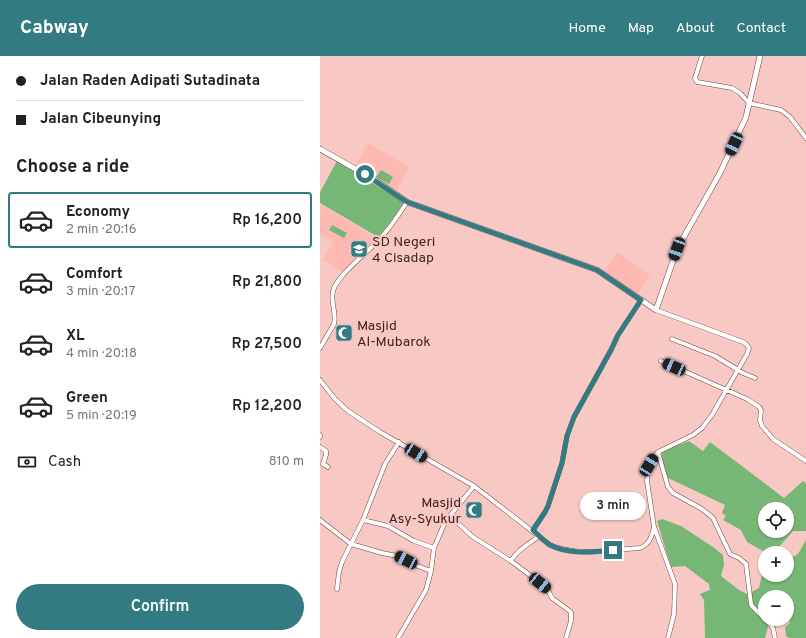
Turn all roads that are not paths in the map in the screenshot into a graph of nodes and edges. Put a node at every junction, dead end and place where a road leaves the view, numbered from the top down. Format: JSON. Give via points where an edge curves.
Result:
{"nodes":[{"id":1,"x":702,"y":56,"type":"edge"},
{"id":2,"x":760,"y":56,"type":"edge"},
{"id":3,"x":750,"y":103,"type":"junction"},
{"id":4,"x":806,"y":138,"type":"edge"},
{"id":5,"x":320,"y":149,"type":"edge"},
{"id":6,"x":407,"y":202,"type":"junction"},
{"id":7,"x":641,"y":300,"type":"junction"},
{"id":8,"x":656,"y":310,"type":"junction"},
{"id":9,"x":672,"y":339,"type":"dead end"},
{"id":10,"x":320,"y":348,"type":"edge"},
{"id":11,"x":661,"y":361,"type":"dead end"},
{"id":12,"x":738,"y":369,"type":"junction"},
{"id":13,"x":755,"y":378,"type":"dead end"},
{"id":14,"x":320,"y":380,"type":"edge"},
{"id":15,"x":726,"y":390,"type":"junction"},
{"id":16,"x":399,"y":442,"type":"junction"},
{"id":17,"x":320,"y":447,"type":"edge"},
{"id":18,"x":658,"y":452,"type":"junction"},
{"id":19,"x":806,"y":461,"type":"edge"},
{"id":20,"x":328,"y":467,"type":"dead end"},
{"id":21,"x":474,"y":486,"type":"junction"},
{"id":22,"x":450,"y":516,"type":"junction"},
{"id":23,"x":320,"y":520,"type":"edge"},
{"id":24,"x":363,"y":520,"type":"junction"},
{"id":25,"x":654,"y":527,"type":"junction"},
{"id":26,"x":533,"y":530,"type":"junction"},
{"id":27,"x":539,"y":536,"type":"junction"},
{"id":28,"x":351,"y":544,"type":"junction"},
{"id":29,"x":434,"y":548,"type":"junction"},
{"id":30,"x":511,"y":561,"type":"junction"},
{"id":31,"x":431,"y":570,"type":"junction"},
{"id":32,"x":337,"y":590,"type":"dead end"},
{"id":33,"x":758,"y":612,"type":"edge"},
{"id":34,"x":771,"y":626,"type":"edge"},
{"id":35,"x":398,"y":638,"type":"edge"},
{"id":36,"x":566,"y":638,"type":"edge"},
{"id":37,"x":668,"y":638,"type":"edge"},
{"id":38,"x":775,"y":638,"type":"edge"}],
"edges":[{"from":1,"to":3,"type":"street","via":[[695,78],[697,82],[732,88]]},
{"from":2,"to":3,"type":"street"},
{"from":3,"to":4,"type":"street","via":[[781,110],[790,116]]},
{"from":3,"to":8,"type":"street","via":[[720,173],[677,249]]},
{"from":5,"to":6,"type":"street","via":[[376,180]]},
{"from":6,"to":7,"type":"street","via":[[595,269]]},
{"from":6,"to":10,"type":"street","via":[[384,235],[336,284],[332,296],[334,324]]},
{"from":7,"to":8,"type":"street"},
{"from":7,"to":26,"type":"street","via":[[618,335],[574,417],[548,506]]},
{"from":8,"to":12,"type":"street","via":[[746,344],[749,348]]},
{"from":9,"to":12,"type":"street","via":[[715,356]]},
{"from":11,"to":15,"type":"street"},
{"from":12,"to":13,"type":"street"},
{"from":12,"to":15,"type":"street"},
{"from":14,"to":16,"type":"street","via":[[348,411]]},
{"from":15,"to":18,"type":"street","via":[[702,428]]},
{"from":15,"to":19,"type":"street","via":[[759,407],[762,426],[774,439]]},
{"from":16,"to":21,"type":"street"},
{"from":16,"to":24,"type":"street","via":[[385,464]]},
{"from":17,"to":20,"type":"street","via":[[326,451],[323,464]]},
{"from":18,"to":25,"type":"street","via":[[649,465],[647,481]]},
{"from":18,"to":33,"type":"street","via":[[668,487],[673,493],[713,518],[730,554],[746,564],[752,606]]},
{"from":21,"to":22,"type":"street"},
{"from":21,"to":26,"type":"street"},
{"from":22,"to":29,"type":"street","via":[[441,529]]},
{"from":22,"to":30,"type":"street","via":[[473,537]]},
{"from":23,"to":28,"type":"street"},
{"from":24,"to":28,"type":"street"},
{"from":24,"to":29,"type":"street","via":[[388,526]]},
{"from":25,"to":27,"type":"street","via":[[645,546],[640,548],[584,552],[558,548]]},
{"from":25,"to":37,"type":"street","via":[[675,584],[674,614]]},
{"from":26,"to":27,"type":"street"},
{"from":27,"to":30,"type":"street","via":[[520,549]]},
{"from":28,"to":31,"type":"street","via":[[397,556]]},
{"from":28,"to":32,"type":"street","via":[[340,568]]},
{"from":29,"to":31,"type":"street"},
{"from":30,"to":36,"type":"street","via":[[547,588],[552,598],[571,612]]},
{"from":31,"to":35,"type":"street","via":[[426,590]]},
{"from":34,"to":38,"type":"street"}]}
